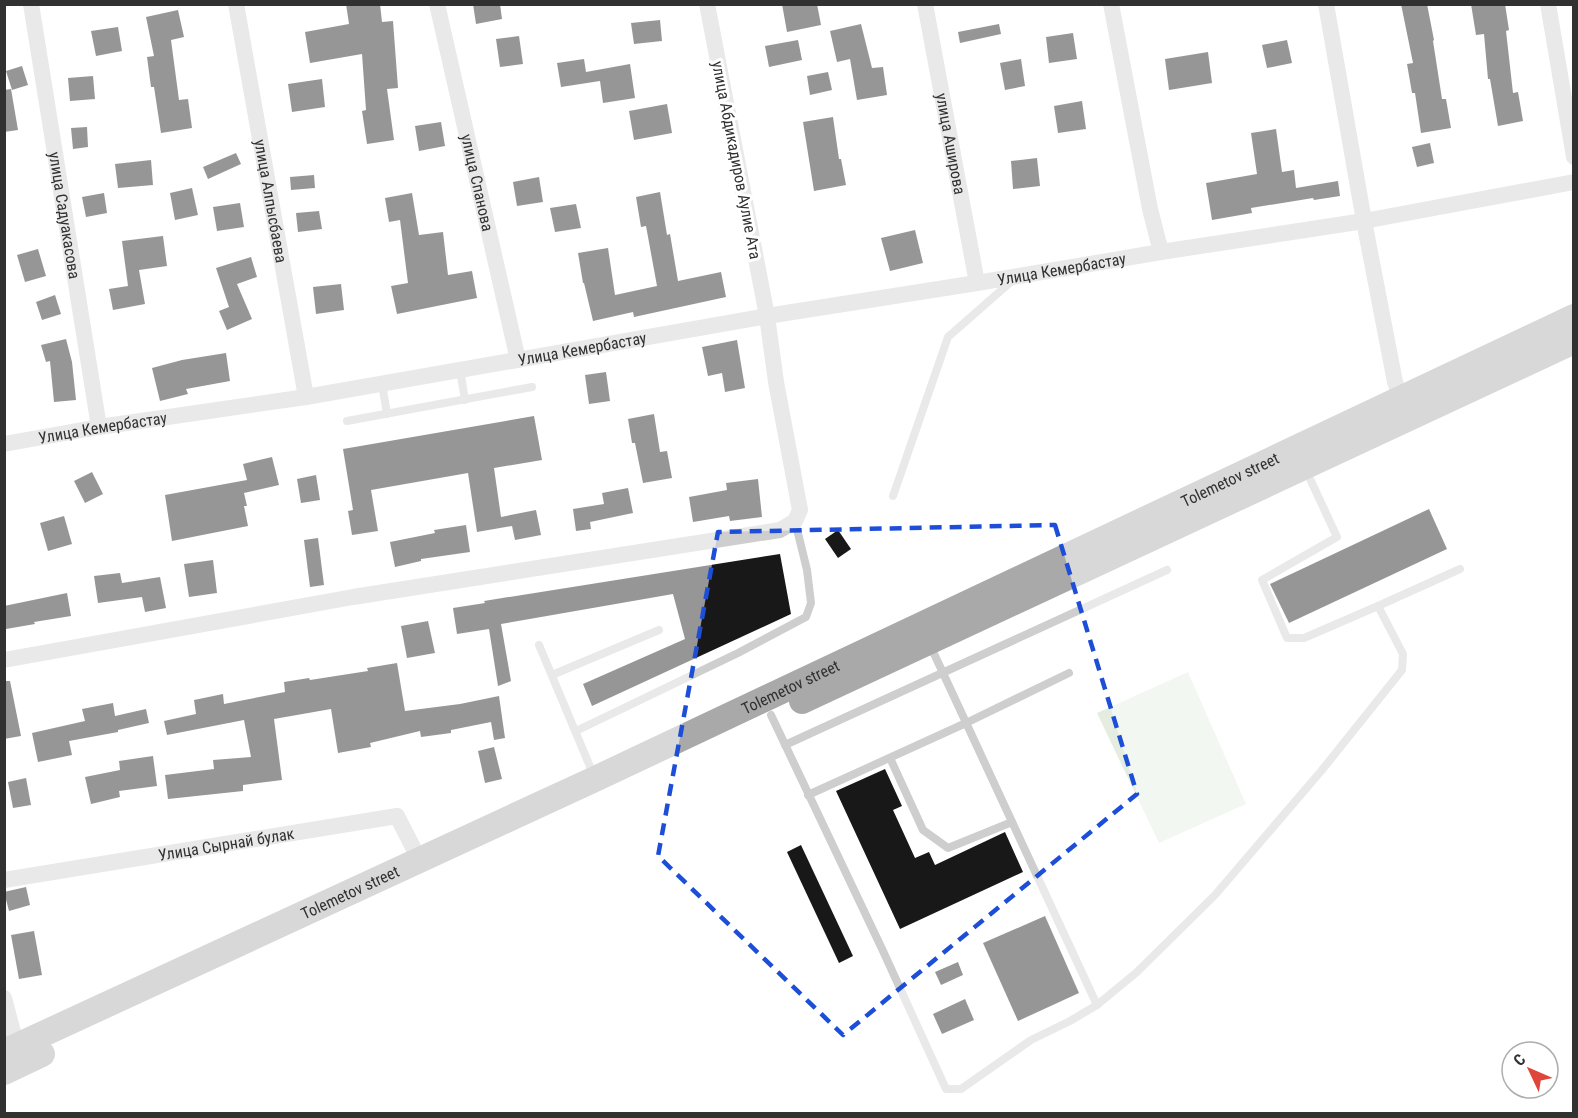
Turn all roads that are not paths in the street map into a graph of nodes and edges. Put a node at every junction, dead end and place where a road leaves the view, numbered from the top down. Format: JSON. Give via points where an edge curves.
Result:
{"nodes":[{"id":1,"x":31,"y":4,"type":"edge"},
{"id":2,"x":236,"y":4,"type":"edge"},
{"id":3,"x":437,"y":4,"type":"edge"},
{"id":4,"x":707,"y":4,"type":"edge"},
{"id":5,"x":925,"y":4,"type":"edge"},
{"id":6,"x":1111,"y":4,"type":"edge"},
{"id":7,"x":1326,"y":4,"type":"edge"},
{"id":8,"x":1548,"y":4,"type":"edge"},
{"id":9,"x":1574,"y":157,"type":"edge"},
{"id":10,"x":1574,"y":182,"type":"edge"},
{"id":11,"x":1364,"y":221,"type":"junction"},
{"id":12,"x":1161,"y":252,"type":"junction"},
{"id":13,"x":1018,"y":276,"type":"junction"},
{"id":14,"x":976,"y":283,"type":"junction"},
{"id":15,"x":767,"y":316,"type":"junction"},
{"id":16,"x":1574,"y":317,"type":"edge"},
{"id":17,"x":1574,"y":341,"type":"edge"},
{"id":18,"x":518,"y":360,"type":"junction"},
{"id":19,"x":460,"y":370,"type":"junction"},
{"id":20,"x":382,"y":384,"type":"junction"},
{"id":21,"x":532,"y":387,"type":"dead end"},
{"id":22,"x":306,"y":397,"type":"junction"},
{"id":23,"x":465,"y":400,"type":"junction"},
{"id":24,"x":1405,"y":408,"type":"junction"},
{"id":25,"x":387,"y":414,"type":"junction"},
{"id":26,"x":347,"y":421,"type":"dead end"},
{"id":27,"x":99,"y":427,"type":"junction"},
{"id":28,"x":4,"y":444,"type":"edge"},
{"id":29,"x":1305,"y":466,"type":"junction"},
{"id":30,"x":893,"y":496,"type":"dead end"},
{"id":31,"x":795,"y":521,"type":"junction"},
{"id":32,"x":1460,"y":569,"type":"dead end"},
{"id":33,"x":1167,"y":570,"type":"dead end"},
{"id":34,"x":1378,"y":606,"type":"junction"},
{"id":35,"x":659,"y":630,"type":"dead end"},
{"id":36,"x":929,"y":642,"type":"junction"},
{"id":37,"x":539,"y":645,"type":"dead end"},
{"id":38,"x":4,"y":660,"type":"edge"},
{"id":39,"x":943,"y":673,"type":"junction"},
{"id":40,"x":1069,"y":673,"type":"dead end"},
{"id":41,"x":552,"y":675,"type":"junction"},
{"id":42,"x":771,"y":716,"type":"junction"},
{"id":43,"x":966,"y":723,"type":"junction"},
{"id":44,"x":576,"y":731,"type":"junction"},
{"id":45,"x":785,"y":745,"type":"junction"},
{"id":46,"x":890,"y":758,"type":"junction"},
{"id":47,"x":595,"y":779,"type":"junction"},
{"id":48,"x":808,"y":795,"type":"junction"},
{"id":49,"x":1012,"y":822,"type":"junction"},
{"id":50,"x":420,"y":861,"type":"junction"},
{"id":51,"x":4,"y":880,"type":"edge"},
{"id":52,"x":4,"y":998,"type":"edge"},
{"id":53,"x":1097,"y":1005,"type":"junction"},
{"id":54,"x":12,"y":1059,"type":"edge"}],
"edges":[{"from":1,"to":27,"type":"street","name":"улица Садуакасова"},
{"from":2,"to":22,"type":"street","name":"улица Алпысбаева"},
{"from":3,"to":18,"type":"street","name":"улица Спанова"},
{"from":4,"to":15,"type":"street","name":"улица Абдикадиров Аулие Ата"},
{"from":5,"to":14,"type":"street","name":"улица Аширова"},
{"from":6,"to":12,"type":"street"},
{"from":7,"to":11,"type":"street"},
{"from":8,"to":9,"type":"street"},
{"from":10,"to":11,"type":"street","name":"Улица Кемербастау"},
{"from":11,"to":12,"type":"street","name":"Улица Кемербастау"},
{"from":11,"to":24,"type":"street","via":[[1395,382]]},
{"from":12,"to":13,"type":"street","name":"Улица Кемербастау"},
{"from":13,"to":14,"type":"street","name":"Улица Кемербастау"},
{"from":13,"to":30,"type":"lane","via":[[948,337]]},
{"from":14,"to":15,"type":"street","name":"Улица Кемербастау"},
{"from":15,"to":18,"type":"street","name":"Улица Кемербастау"},
{"from":15,"to":31,"type":"street","name":"улица Абдикадиров Аулие Ата","via":[[800,510]]},
{"from":16,"to":24,"type":"main road","name":"Tolemetov street"},
{"from":17,"to":24,"type":"main road","name":"Tolemetov street"},
{"from":18,"to":19,"type":"street","name":"Улица Кемербастау"},
{"from":19,"to":20,"type":"street","name":"Улица Кемербастау"},
{"from":19,"to":23,"type":"lane"},
{"from":20,"to":22,"type":"street","name":"Улица Кемербастау"},
{"from":20,"to":25,"type":"lane"},
{"from":21,"to":23,"type":"lane"},
{"from":22,"to":27,"type":"street","name":"Улица Кемербастау"},
{"from":23,"to":25,"type":"lane"},
{"from":24,"to":29,"type":"main road","name":"Tolemetov street"},
{"from":24,"to":47,"type":"main road","name":"Tolemetov street"},
{"from":25,"to":26,"type":"lane"},
{"from":27,"to":28,"type":"street","name":"Улица Кемербастау"},
{"from":29,"to":34,"type":"lane","via":[[1337,537],[1262,580],[1287,638],[1304,638]]},
{"from":29,"to":36,"type":"main road","name":"Tolemetov street"},
{"from":31,"to":38,"type":"street","via":[[780,530],[353,597]]},
{"from":31,"to":44,"type":"lane","via":[[811,603],[806,617]]},
{"from":32,"to":34,"type":"lane"},
{"from":33,"to":39,"type":"lane"},
{"from":34,"to":53,"type":"lane","via":[[1403,654],[1402,670],[1215,895],[1137,972]]},
{"from":35,"to":41,"type":"lane"},
{"from":36,"to":39,"type":"lane"},
{"from":36,"to":42,"type":"main road","name":"Tolemetov street"},
{"from":37,"to":41,"type":"lane"},
{"from":39,"to":43,"type":"lane"},
{"from":39,"to":45,"type":"lane"},
{"from":40,"to":43,"type":"lane"},
{"from":41,"to":44,"type":"lane"},
{"from":42,"to":45,"type":"lane"},
{"from":42,"to":54,"type":"main road","name":"Tolemetov street"},
{"from":43,"to":46,"type":"lane"},
{"from":43,"to":49,"type":"lane"},
{"from":44,"to":47,"type":"lane"},
{"from":45,"to":48,"type":"lane"},
{"from":46,"to":48,"type":"lane"},
{"from":46,"to":49,"type":"lane","via":[[923,830],[948,848]]},
{"from":47,"to":50,"type":"main road","name":"Tolemetov street"},
{"from":48,"to":53,"type":"lane","via":[[946,1089],[961,1089],[1031,1040]]},
{"from":49,"to":53,"type":"lane"},
{"from":50,"to":51,"type":"street","name":"Улица Сырнай булак","via":[[397,816]]},
{"from":50,"to":54,"type":"main road","name":"Tolemetov street"},
{"from":52,"to":54,"type":"street"}]}
